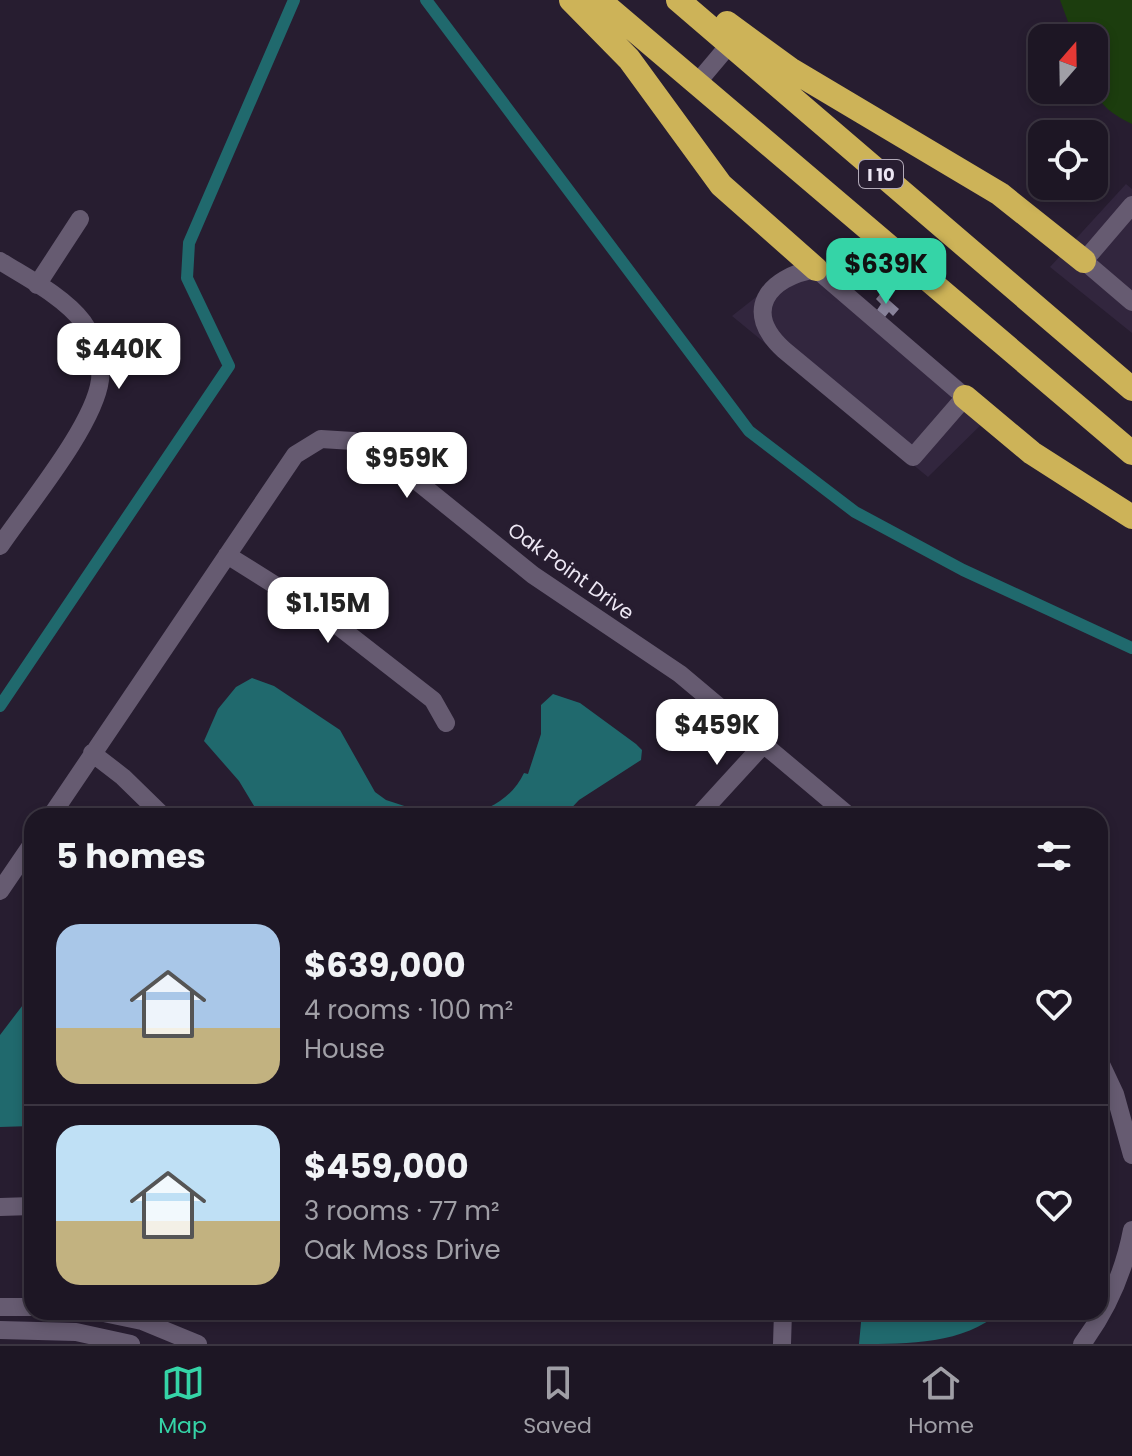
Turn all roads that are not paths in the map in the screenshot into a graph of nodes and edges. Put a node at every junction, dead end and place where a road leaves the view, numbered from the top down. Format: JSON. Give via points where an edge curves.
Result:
{"nodes":[{"id":1,"x":571,"y":0,"type":"edge"},
{"id":2,"x":599,"y":0,"type":"edge"},
{"id":3,"x":678,"y":0,"type":"edge"},
{"id":4,"x":698,"y":0,"type":"edge"},
{"id":5,"x":729,"y":45,"type":"junction"},
{"id":6,"x":697,"y":83,"type":"junction"},
{"id":7,"x":1132,"y":205,"type":"edge"},
{"id":8,"x":80,"y":219,"type":"dead end"},
{"id":9,"x":0,"y":261,"type":"edge"},
{"id":10,"x":1084,"y":261,"type":"junction"},
{"id":11,"x":816,"y":269,"type":"junction"},
{"id":12,"x":37,"y":285,"type":"junction"},
{"id":13,"x":1132,"y":302,"type":"edge"},
{"id":14,"x":1132,"y":389,"type":"edge"},
{"id":15,"x":965,"y":397,"type":"junction"},
{"id":16,"x":1132,"y":453,"type":"edge"},
{"id":17,"x":1132,"y":517,"type":"edge"},
{"id":18,"x":0,"y":546,"type":"edge"},
{"id":19,"x":227,"y":555,"type":"junction"},
{"id":20,"x":446,"y":723,"type":"dead end"},
{"id":21,"x":763,"y":745,"type":"junction"},
{"id":22,"x":92,"y":753,"type":"junction"},
{"id":23,"x":56,"y":808,"type":"edge"},
{"id":24,"x":155,"y":808,"type":"edge"},
{"id":25,"x":705,"y":808,"type":"edge"},
{"id":26,"x":839,"y":808,"type":"edge"},
{"id":27,"x":24,"y":856,"type":"edge"},
{"id":28,"x":0,"y":891,"type":"edge"},
{"id":29,"x":1108,"y":1079,"type":"edge"},
{"id":30,"x":1132,"y":1155,"type":"edge"},
{"id":31,"x":24,"y":1206,"type":"edge"},
{"id":32,"x":0,"y":1207,"type":"edge"},
{"id":33,"x":1132,"y":1230,"type":"edge"},
{"id":34,"x":1129,"y":1264,"type":"edge"},
{"id":35,"x":1108,"y":1303,"type":"edge"},
{"id":36,"x":0,"y":1307,"type":"edge"},
{"id":37,"x":24,"y":1307,"type":"edge"},
{"id":38,"x":110,"y":1320,"type":"edge"},
{"id":39,"x":134,"y":1320,"type":"edge"},
{"id":40,"x":783,"y":1320,"type":"edge"},
{"id":41,"x":1099,"y":1320,"type":"edge"},
{"id":42,"x":0,"y":1330,"type":"edge"},
{"id":43,"x":108,"y":1342,"type":"edge"},
{"id":44,"x":131,"y":1344,"type":"edge"},
{"id":45,"x":198,"y":1344,"type":"edge"},
{"id":46,"x":782,"y":1344,"type":"edge"},
{"id":47,"x":1082,"y":1344,"type":"edge"}],
"edges":[{"from":1,"to":11,"type":"highway","via":[[629,59],[721,185]]},
{"from":2,"to":6,"type":"highway","number":"I 10"},
{"from":3,"to":5,"type":"highway","number":"I 10"},
{"from":4,"to":10,"type":"highway","via":[[790,69],[1000,194]]},
{"from":5,"to":6,"type":"street"},
{"from":5,"to":14,"type":"highway","number":"I 10"},
{"from":6,"to":16,"type":"highway","number":"I 10"},
{"from":7,"to":10,"type":"street"},
{"from":8,"to":12,"type":"street"},
{"from":9,"to":12,"type":"street"},
{"from":10,"to":13,"type":"street"},
{"from":11,"to":15,"type":"street"},
{"from":11,"to":15,"type":"street","via":[[790,274],[766,298],[763,318],[784,350],[913,457]]},
{"from":12,"to":18,"type":"street","via":[[84,324],[101,376],[84,421]]},
{"from":15,"to":17,"type":"highway","via":[[1032,453]]},
{"from":19,"to":20,"type":"street","via":[[329,619],[433,700]]},
{"from":19,"to":21,"type":"street","name":"Oak Point Drive","via":[[295,455],[321,439],[353,441],[387,457],[533,575],[680,674]]},
{"from":19,"to":22,"type":"street","name":"Oak Point Drive"},
{"from":21,"to":25,"type":"street"},
{"from":21,"to":26,"type":"street","name":"Oak Point Drive"},
{"from":22,"to":23,"type":"street","name":"Oak Point Drive"},
{"from":22,"to":24,"type":"street"},
{"from":27,"to":28,"type":"street"},
{"from":29,"to":30,"type":"street"},
{"from":31,"to":32,"type":"street"},
{"from":33,"to":34,"type":"street"},
{"from":34,"to":35,"type":"street"},
{"from":36,"to":37,"type":"street"},
{"from":38,"to":43,"type":"street"},
{"from":39,"to":45,"type":"street"},
{"from":40,"to":46,"type":"street"},
{"from":41,"to":47,"type":"street"},
{"from":42,"to":43,"type":"street","via":[[35,1329]]},
{"from":43,"to":44,"type":"street"}]}
